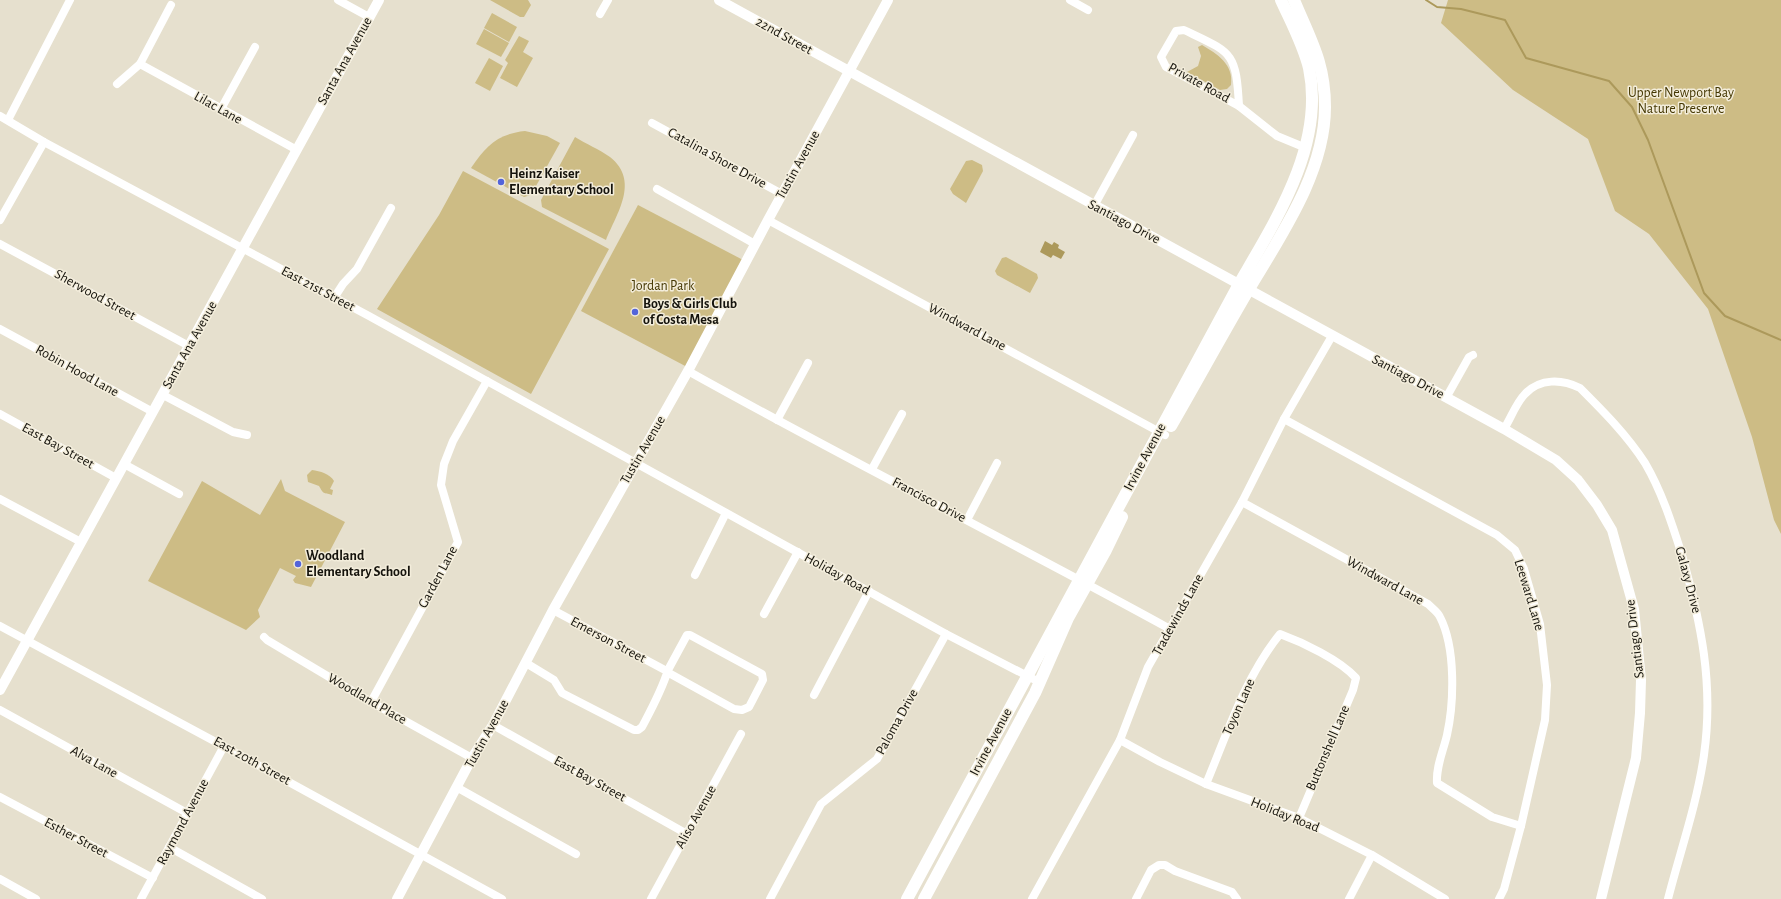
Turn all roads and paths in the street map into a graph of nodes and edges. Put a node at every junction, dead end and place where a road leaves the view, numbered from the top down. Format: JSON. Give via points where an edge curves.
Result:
{"nodes":[{"id":1,"x":70,"y":0,"type":"edge"},
{"id":2,"x":338,"y":0,"type":"edge"},
{"id":3,"x":379,"y":0,"type":"edge"},
{"id":4,"x":608,"y":0,"type":"edge"},
{"id":5,"x":719,"y":0,"type":"edge"},
{"id":6,"x":888,"y":0,"type":"edge"},
{"id":7,"x":1070,"y":0,"type":"edge"},
{"id":8,"x":1281,"y":0,"type":"edge"},
{"id":9,"x":1294,"y":0,"type":"edge"},
{"id":10,"x":170,"y":5,"type":"dead end"},
{"id":11,"x":1088,"y":10,"type":"dead end"},
{"id":12,"x":600,"y":14,"type":"dead end"},
{"id":13,"x":370,"y":17,"type":"junction"},
{"id":14,"x":255,"y":47,"type":"dead end"},
{"id":15,"x":140,"y":64,"type":"junction"},
{"id":16,"x":850,"y":72,"type":"junction"},
{"id":17,"x":117,"y":84,"type":"dead end"},
{"id":18,"x":1239,"y":106,"type":"junction"},
{"id":19,"x":221,"y":109,"type":"junction"},
{"id":20,"x":4,"y":118,"type":"edge"},
{"id":21,"x":652,"y":123,"type":"dead end"},
{"id":22,"x":1133,"y":135,"type":"dead end"},
{"id":23,"x":44,"y":142,"type":"junction"},
{"id":24,"x":1306,"y":148,"type":"junction"},
{"id":25,"x":296,"y":150,"type":"junction"},
{"id":26,"x":657,"y":190,"type":"dead end"},
{"id":27,"x":782,"y":194,"type":"junction"},
{"id":28,"x":1094,"y":206,"type":"junction"},
{"id":29,"x":391,"y":208,"type":"dead end"},
{"id":30,"x":1295,"y":208,"type":"junction"},
{"id":31,"x":0,"y":220,"type":"edge"},
{"id":32,"x":768,"y":220,"type":"junction"},
{"id":33,"x":0,"y":244,"type":"edge"},
{"id":34,"x":755,"y":244,"type":"junction"},
{"id":35,"x":243,"y":249,"type":"junction"},
{"id":36,"x":1244,"y":286,"type":"junction"},
{"id":37,"x":334,"y":298,"type":"junction"},
{"id":38,"x":0,"y":329,"type":"edge"},
{"id":39,"x":1332,"y":336,"type":"junction"},
{"id":40,"x":189,"y":346,"type":"junction"},
{"id":41,"x":1474,"y":355,"type":"dead end"},
{"id":42,"x":808,"y":363,"type":"dead end"},
{"id":43,"x":688,"y":371,"type":"junction"},
{"id":44,"x":486,"y":381,"type":"junction"},
{"id":45,"x":163,"y":395,"type":"junction"},
{"id":46,"x":1446,"y":398,"type":"junction"},
{"id":47,"x":153,"y":412,"type":"junction"},
{"id":48,"x":0,"y":414,"type":"edge"},
{"id":49,"x":902,"y":414,"type":"dead end"},
{"id":50,"x":1284,"y":419,"type":"junction"},
{"id":51,"x":777,"y":420,"type":"junction"},
{"id":52,"x":1504,"y":429,"type":"junction"},
{"id":53,"x":1162,"y":433,"type":"junction"},
{"id":54,"x":247,"y":435,"type":"dead end"},
{"id":55,"x":634,"y":463,"type":"junction"},
{"id":56,"x":997,"y":463,"type":"dead end"},
{"id":57,"x":124,"y":464,"type":"junction"},
{"id":58,"x":872,"y":469,"type":"junction"},
{"id":59,"x":116,"y":478,"type":"junction"},
{"id":60,"x":179,"y":494,"type":"dead end"},
{"id":61,"x":0,"y":499,"type":"edge"},
{"id":62,"x":1242,"y":502,"type":"junction"},
{"id":63,"x":726,"y":513,"type":"junction"},
{"id":64,"x":967,"y":520,"type":"junction"},
{"id":65,"x":81,"y":542,"type":"junction"},
{"id":66,"x":798,"y":552,"type":"junction"},
{"id":67,"x":695,"y":575,"type":"dead end"},
{"id":68,"x":1083,"y":582,"type":"junction"},
{"id":69,"x":870,"y":591,"type":"junction"},
{"id":70,"x":553,"y":610,"type":"junction"},
{"id":71,"x":764,"y":614,"type":"dead end"},
{"id":72,"x":0,"y":626,"type":"edge"},
{"id":73,"x":1170,"y":629,"type":"junction"},
{"id":74,"x":946,"y":634,"type":"junction"},
{"id":75,"x":1280,"y":634,"type":"joint"},
{"id":76,"x":264,"y":637,"type":"dead end"},
{"id":77,"x":26,"y":641,"type":"junction"},
{"id":78,"x":526,"y":663,"type":"junction"},
{"id":79,"x":665,"y":671,"type":"junction"},
{"id":80,"x":1027,"y":675,"type":"junction"},
{"id":81,"x":1041,"y":683,"type":"junction"},
{"id":82,"x":0,"y":690,"type":"edge"},
{"id":83,"x":814,"y":695,"type":"dead end"},
{"id":84,"x":370,"y":702,"type":"junction"},
{"id":85,"x":0,"y":710,"type":"edge"},
{"id":86,"x":492,"y":725,"type":"junction"},
{"id":87,"x":741,"y":734,"type":"dead end"},
{"id":88,"x":1120,"y":740,"type":"junction"},
{"id":89,"x":224,"y":746,"type":"junction"},
{"id":90,"x":472,"y":758,"type":"junction"},
{"id":91,"x":1206,"y":784,"type":"junction"},
{"id":92,"x":458,"y":788,"type":"junction"},
{"id":93,"x":0,"y":797,"type":"edge"},
{"id":94,"x":187,"y":813,"type":"junction"},
{"id":95,"x":1299,"y":818,"type":"junction"},
{"id":96,"x":1521,"y":826,"type":"junction"},
{"id":97,"x":687,"y":834,"type":"junction"},
{"id":98,"x":169,"y":847,"type":"junction"},
{"id":99,"x":421,"y":854,"type":"junction"},
{"id":100,"x":576,"y":854,"type":"dead end"},
{"id":101,"x":1372,"y":855,"type":"junction"},
{"id":102,"x":152,"y":878,"type":"junction"},
{"id":103,"x":0,"y":879,"type":"edge"},
{"id":104,"x":36,"y":899,"type":"edge"},
{"id":105,"x":141,"y":899,"type":"edge"},
{"id":106,"x":262,"y":899,"type":"edge"},
{"id":107,"x":397,"y":899,"type":"edge"},
{"id":108,"x":502,"y":899,"type":"edge"},
{"id":109,"x":651,"y":899,"type":"edge"},
{"id":110,"x":770,"y":899,"type":"edge"},
{"id":111,"x":907,"y":899,"type":"edge"},
{"id":112,"x":924,"y":899,"type":"edge"},
{"id":113,"x":1032,"y":899,"type":"edge"},
{"id":114,"x":1136,"y":899,"type":"edge"},
{"id":115,"x":1237,"y":899,"type":"edge"},
{"id":116,"x":1349,"y":899,"type":"edge"},
{"id":117,"x":1445,"y":899,"type":"edge"},
{"id":118,"x":1499,"y":899,"type":"edge"},
{"id":119,"x":1601,"y":899,"type":"edge"},
{"id":120,"x":1668,"y":899,"type":"edge"}],
"edges":[{"from":1,"to":20,"type":"street"},
{"from":2,"to":13,"type":"street"},
{"from":3,"to":13,"type":"street","name":"Santa Ana Avenue"},
{"from":4,"to":12,"type":"street"},
{"from":5,"to":16,"type":"street","name":"22nd Street"},
{"from":6,"to":16,"type":"street","name":"Tustin Avenue"},
{"from":7,"to":11,"type":"street"},
{"from":8,"to":24,"type":"main road","name":"Irvine Avenue","via":[[1302,46],[1309,69],[1311,116]]},
{"from":9,"to":30,"type":"main road","name":"Irvine Avenue","via":[[1316,48],[1322,71],[1325,105],[1324,132],[1317,158]]},
{"from":10,"to":15,"type":"street"},
{"from":13,"to":25,"type":"street","name":"Santa Ana Avenue"},
{"from":14,"to":19,"type":"street"},
{"from":15,"to":17,"type":"street"},
{"from":15,"to":19,"type":"street","name":"Lilac Lane"},
{"from":16,"to":27,"type":"street","name":"Tustin Avenue"},
{"from":16,"to":28,"type":"street","name":"Santiago Drive"},
{"from":18,"to":18,"type":"street","name":"Private Road","via":[[1236,67],[1230,57],[1221,48],[1184,30],[1176,31],[1161,57],[1166,67]]},
{"from":18,"to":24,"type":"street","name":"Private Road","via":[[1277,136]]},
{"from":19,"to":25,"type":"street","name":"Lilac Lane"},
{"from":20,"to":23,"type":"street","name":"East 21st Street"},
{"from":21,"to":27,"type":"street","name":"Catalina Shore Drive"},
{"from":22,"to":28,"type":"street"},
{"from":23,"to":31,"type":"street"},
{"from":23,"to":35,"type":"street","name":"East 21st Street"},
{"from":24,"to":30,"type":"main road","via":[[1311,158],[1310,164],[1296,194]]},
{"from":24,"to":36,"type":"main road","name":"Irvine Avenue","via":[[1300,167]]},
{"from":25,"to":35,"type":"street","name":"Santa Ana Avenue"},
{"from":26,"to":34,"type":"street"},
{"from":27,"to":32,"type":"street","name":"Tustin Avenue"},
{"from":28,"to":36,"type":"street","name":"Santiago Drive"},
{"from":29,"to":37,"type":"street","via":[[357,269]]},
{"from":30,"to":36,"type":"main road","name":"Irvine Avenue"},
{"from":32,"to":34,"type":"street","name":"Tustin Avenue"},
{"from":32,"to":53,"type":"street","name":"Windward Lane"},
{"from":33,"to":40,"type":"street","name":"Sherwood Street"},
{"from":34,"to":43,"type":"street","name":"Tustin Avenue"},
{"from":35,"to":37,"type":"street","name":"East 21st Street"},
{"from":35,"to":40,"type":"street","name":"Santa Ana Avenue"},
{"from":36,"to":39,"type":"street","name":"Santiago Drive"},
{"from":36,"to":53,"type":"main road","name":"Irvine Avenue"},
{"from":37,"to":44,"type":"street","name":"East 21st Street"},
{"from":38,"to":47,"type":"street","name":"Robin Hood Lane"},
{"from":39,"to":46,"type":"street","name":"Santiago Drive"},
{"from":39,"to":50,"type":"street","name":"Tradewinds Lane"},
{"from":40,"to":45,"type":"street","name":"Santa Ana Avenue"},
{"from":41,"to":46,"type":"street","via":[[1468,357]]},
{"from":42,"to":51,"type":"street"},
{"from":43,"to":51,"type":"street","name":"Francisco Drive"},
{"from":43,"to":55,"type":"street","name":"Tustin Avenue"},
{"from":44,"to":55,"type":"street","name":"East 21st Street"},
{"from":44,"to":84,"type":"street","name":"Garden Lane","via":[[453,441],[444,464],[441,485],[458,542]]},
{"from":45,"to":47,"type":"street","name":"Santa Ana Avenue"},
{"from":45,"to":54,"type":"street","via":[[233,432]]},
{"from":46,"to":52,"type":"street","name":"Santiago Drive"},
{"from":47,"to":57,"type":"street","name":"Santa Ana Avenue"},
{"from":48,"to":59,"type":"street","name":"East Bay Street"},
{"from":49,"to":58,"type":"street"},
{"from":50,"to":62,"type":"street","name":"Tradewinds Lane"},
{"from":50,"to":96,"type":"street","name":"Leeward Lane","via":[[1497,535],[1515,550],[1524,569],[1540,624],[1547,685],[1545,720]]},
{"from":51,"to":58,"type":"street","name":"Francisco Drive"},
{"from":52,"to":119,"type":"street","name":"Santiago Drive","via":[[1556,460],[1578,480],[1598,505],[1612,530],[1634,609],[1641,680],[1636,758]]},
{"from":52,"to":120,"type":"street","name":"Galaxy Drive","via":[[1518,404],[1532,388],[1557,381],[1568,382],[1580,388],[1634,447],[1660,492],[1674,529],[1700,624],[1704,651],[1706,716],[1704,755]]},
{"from":53,"to":68,"type":"main road","name":"Irvine Avenue"},
{"from":55,"to":63,"type":"street","name":"Holiday Road"},
{"from":55,"to":70,"type":"street","name":"Tustin Avenue"},
{"from":56,"to":64,"type":"street"},
{"from":57,"to":59,"type":"street","name":"Santa Ana Avenue"},
{"from":57,"to":60,"type":"street"},
{"from":58,"to":64,"type":"street","name":"Francisco Drive"},
{"from":59,"to":65,"type":"street","name":"Santa Ana Avenue"},
{"from":61,"to":65,"type":"street"},
{"from":62,"to":73,"type":"street","name":"Tradewinds Lane"},
{"from":62,"to":96,"type":"street","name":"Windward Lane","via":[[1428,604],[1440,616],[1450,657],[1452,698],[1447,736],[1436,771],[1437,783],[1492,817]]},
{"from":63,"to":66,"type":"street","name":"Holiday Road"},
{"from":63,"to":67,"type":"street"},
{"from":64,"to":68,"type":"street","name":"Francisco Drive"},
{"from":65,"to":77,"type":"street","name":"Santa Ana Avenue"},
{"from":66,"to":69,"type":"street","name":"Holiday Road"},
{"from":66,"to":71,"type":"street"},
{"from":68,"to":73,"type":"street","name":"Francisco Drive"},
{"from":68,"to":80,"type":"main road","name":"Irvine Avenue"},
{"from":68,"to":81,"type":"main road","name":"Irvine Avenue"},
{"from":69,"to":74,"type":"street","name":"Holiday Road"},
{"from":69,"to":83,"type":"street"},
{"from":70,"to":78,"type":"street","name":"Tustin Avenue"},
{"from":70,"to":79,"type":"street","name":"Emerson Street"},
{"from":72,"to":77,"type":"street","name":"East 20th Street"},
{"from":73,"to":88,"type":"street","name":"Tradewinds Lane","via":[[1148,668]]},
{"from":74,"to":80,"type":"street","name":"Holiday Road"},
{"from":74,"to":110,"type":"street","name":"Paloma Drive","via":[[877,759],[821,804]]},
{"from":75,"to":91,"type":"street","name":"Toyon Lane","via":[[1270,646],[1246,690]]},
{"from":75,"to":95,"type":"street","name":"Buttonshell Lane","via":[[1348,669],[1356,678]]},
{"from":76,"to":84,"type":"street","name":"Woodland Place"},
{"from":77,"to":82,"type":"street","name":"Santa Ana Avenue"},
{"from":77,"to":89,"type":"street","name":"East 20th Street"},
{"from":78,"to":79,"type":"street","via":[[554,680],[562,693],[634,730],[642,727],[664,684]]},
{"from":78,"to":86,"type":"street","name":"Tustin Avenue"},
{"from":79,"to":79,"type":"street","name":"Emerson Street","via":[[734,709],[742,710],[749,707],[763,680],[762,674],[690,635],[685,637]]},
{"from":80,"to":81,"type":"street","name":"Holiday Road"},
{"from":80,"to":111,"type":"main road","name":"Irvine Avenue"},
{"from":81,"to":112,"type":"main road","name":"Irvine Avenue"},
{"from":84,"to":90,"type":"street","name":"Woodland Place"},
{"from":85,"to":94,"type":"street","name":"Alva Lane"},
{"from":86,"to":90,"type":"street","name":"Tustin Avenue"},
{"from":86,"to":97,"type":"street","name":"East Bay Street"},
{"from":87,"to":97,"type":"street","name":"Aliso Avenue"},
{"from":88,"to":91,"type":"street","name":"Holiday Road"},
{"from":88,"to":113,"type":"street","name":"Tradewinds Lane"},
{"from":89,"to":94,"type":"street","name":"Raymond Avenue"},
{"from":89,"to":99,"type":"street","name":"East 20th Street"},
{"from":90,"to":92,"type":"street","name":"Tustin Avenue"},
{"from":91,"to":95,"type":"street","name":"Holiday Road"},
{"from":92,"to":99,"type":"street","name":"Tustin Avenue"},
{"from":92,"to":100,"type":"street"},
{"from":93,"to":102,"type":"street","name":"Esther Street"},
{"from":94,"to":98,"type":"street","name":"Raymond Avenue"},
{"from":95,"to":101,"type":"street","name":"Holiday Road"},
{"from":96,"to":118,"type":"street","name":"Leeward Lane"},
{"from":97,"to":109,"type":"street","name":"Aliso Avenue"},
{"from":98,"to":102,"type":"street","name":"Raymond Avenue"},
{"from":98,"to":106,"type":"street"},
{"from":99,"to":107,"type":"street","name":"Tustin Avenue"},
{"from":99,"to":108,"type":"street","name":"East 20th Street"},
{"from":101,"to":116,"type":"street"},
{"from":101,"to":117,"type":"street","name":"Holiday Road"},
{"from":102,"to":105,"type":"street","name":"Raymond Avenue"},
{"from":103,"to":104,"type":"street"},
{"from":114,"to":115,"type":"street","via":[[1150,870],[1158,865],[1165,865],[1232,892]]}]}
